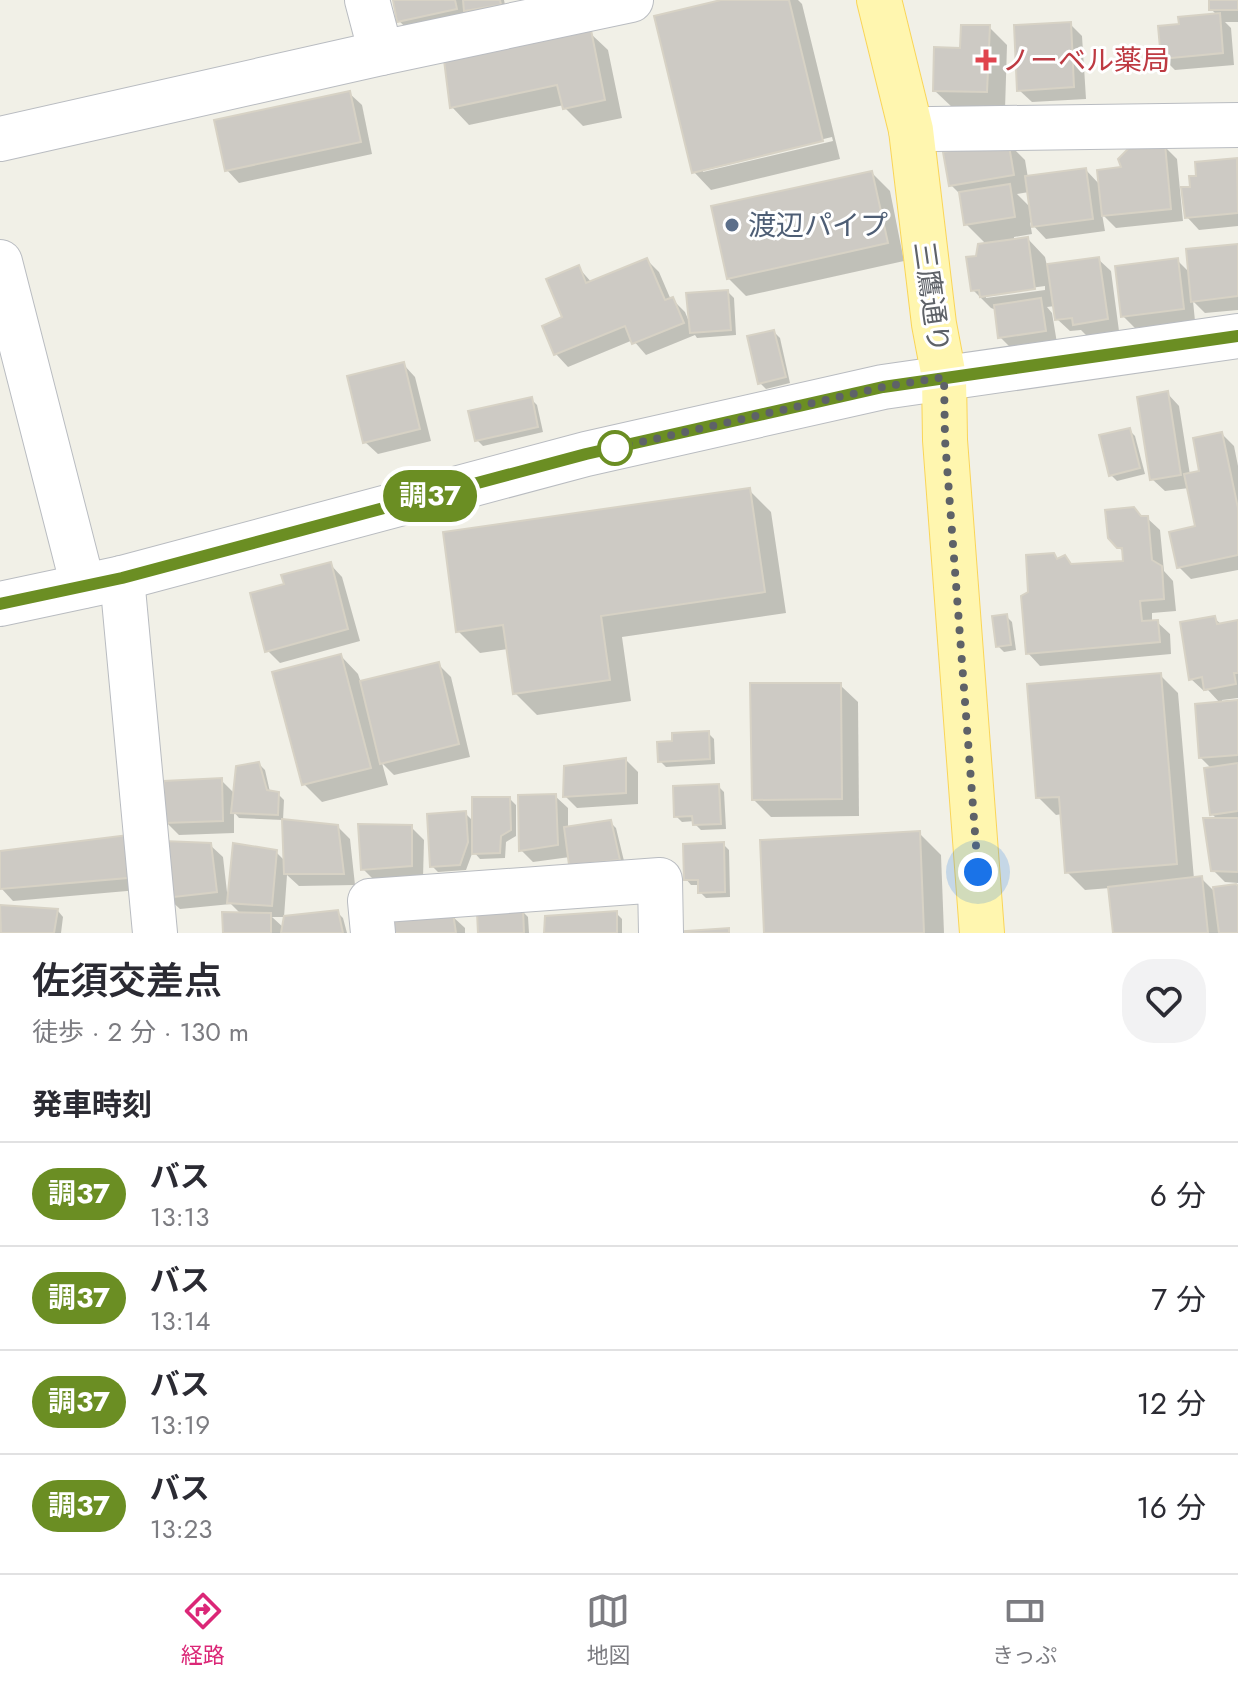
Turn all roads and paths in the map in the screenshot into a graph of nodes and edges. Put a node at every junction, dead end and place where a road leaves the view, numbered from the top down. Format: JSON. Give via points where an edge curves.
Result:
{"nodes":[{"id":1,"x":367,"y":0,"type":"edge"},
{"id":2,"x":631,"y":0,"type":"edge"},
{"id":3,"x":879,"y":0,"type":"edge"},
{"id":4,"x":381,"y":53,"type":"junction"},
{"id":5,"x":1238,"y":125,"type":"edge"},
{"id":6,"x":911,"y":130,"type":"junction"},
{"id":7,"x":0,"y":139,"type":"edge"},
{"id":8,"x":0,"y":262,"type":"edge"},
{"id":9,"x":1236,"y":343,"type":"edge"},
{"id":10,"x":944,"y":377,"type":"junction"},
{"id":11,"x":103,"y":582,"type":"junction"},
{"id":12,"x":0,"y":604,"type":"edge"},
{"id":13,"x":155,"y":933,"type":"edge"},
{"id":14,"x":373,"y":933,"type":"edge"},
{"id":15,"x":661,"y":933,"type":"edge"},
{"id":16,"x":982,"y":933,"type":"edge"}],
"edges":[{"from":1,"to":4,"type":"street"},
{"from":2,"to":4,"type":"street"},
{"from":3,"to":6,"type":"main road","name":"三鷹通り"},
{"from":4,"to":7,"type":"street"},
{"from":5,"to":6,"type":"street"},
{"from":6,"to":10,"type":"main road","name":"三鷹通り"},
{"from":8,"to":11,"type":"street"},
{"from":9,"to":10,"type":"street"},
{"from":10,"to":11,"type":"street","via":[[586,454]]},
{"from":10,"to":16,"type":"main road","name":"三鷹通り"},
{"from":11,"to":12,"type":"street"},
{"from":11,"to":13,"type":"street"},
{"from":14,"to":15,"type":"street","via":[[370,901],[660,880]]}]}
